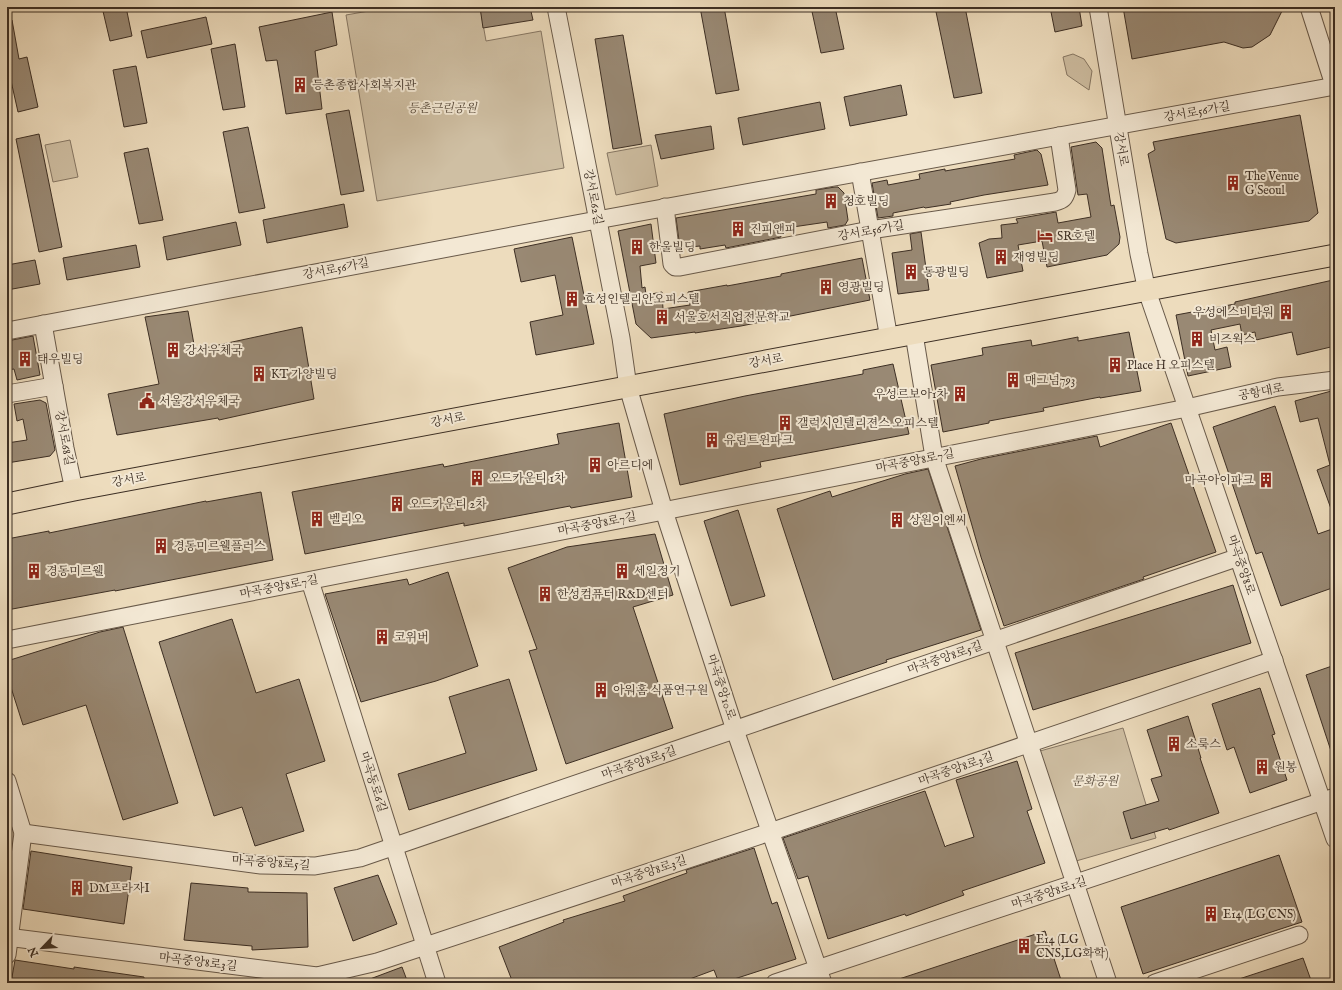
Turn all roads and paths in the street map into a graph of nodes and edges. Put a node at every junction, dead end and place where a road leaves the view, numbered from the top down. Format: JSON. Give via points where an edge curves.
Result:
{"nodes":[{"id":1,"x":556,"y":7,"type":"edge"},
{"id":2,"x":1098,"y":7,"type":"edge"},
{"id":3,"x":1309,"y":7,"type":"edge"},
{"id":4,"x":1335,"y":87,"type":"edge"},
{"id":5,"x":1117,"y":127,"type":"junction"},
{"id":6,"x":1059,"y":136,"type":"junction"},
{"id":7,"x":860,"y":172,"type":"junction"},
{"id":8,"x":665,"y":207,"type":"junction"},
{"id":9,"x":597,"y":220,"type":"junction"},
{"id":10,"x":870,"y":230,"type":"junction"},
{"id":11,"x":1335,"y":255,"type":"edge"},
{"id":12,"x":1147,"y":291,"type":"junction"},
{"id":13,"x":43,"y":324,"type":"junction"},
{"id":14,"x":7,"y":331,"type":"edge"},
{"id":15,"x":914,"y":334,"type":"junction"},
{"id":16,"x":889,"y":339,"type":"junction"},
{"id":17,"x":1335,"y":380,"type":"edge"},
{"id":18,"x":54,"y":386,"type":"junction"},
{"id":19,"x":628,"y":387,"type":"junction"},
{"id":20,"x":7,"y":394,"type":"edge"},
{"id":21,"x":1187,"y":408,"type":"junction"},
{"id":22,"x":934,"y":458,"type":"junction"},
{"id":23,"x":74,"y":490,"type":"junction"},
{"id":24,"x":7,"y":504,"type":"edge"},
{"id":25,"x":664,"y":511,"type":"junction"},
{"id":26,"x":1238,"y":557,"type":"junction"},
{"id":27,"x":310,"y":581,"type":"junction"},
{"id":28,"x":7,"y":640,"type":"edge"},
{"id":29,"x":995,"y":641,"type":"junction"},
{"id":30,"x":1274,"y":660,"type":"junction"},
{"id":31,"x":735,"y":730,"type":"junction"},
{"id":32,"x":1029,"y":744,"type":"junction"},
{"id":33,"x":7,"y":781,"type":"edge"},
{"id":34,"x":1328,"y":799,"type":"edge"},
{"id":35,"x":770,"y":832,"type":"junction"},
{"id":36,"x":23,"y":833,"type":"junction"},
{"id":37,"x":1335,"y":839,"type":"edge"},
{"id":38,"x":394,"y":846,"type":"junction"},
{"id":39,"x":1076,"y":883,"type":"junction"},
{"id":40,"x":1299,"y":935,"type":"dead end"},
{"id":41,"x":8,"y":937,"type":"edge"},
{"id":42,"x":425,"y":946,"type":"junction"},
{"id":43,"x":7,"y":955,"type":"edge"},
{"id":44,"x":821,"y":976,"type":"edge"},
{"id":45,"x":437,"y":983,"type":"edge"},
{"id":46,"x":775,"y":983,"type":"edge"},
{"id":47,"x":1108,"y":983,"type":"edge"},
{"id":48,"x":1155,"y":983,"type":"edge"}],
"edges":[{"from":1,"to":9,"type":"street","name":"강서로62길"},
{"from":2,"to":5,"type":"street","name":"강서로"},
{"from":3,"to":4,"type":"street"},
{"from":4,"to":5,"type":"street","name":"강서로56가길"},
{"from":5,"to":6,"type":"street","name":"강서로56가길"},
{"from":5,"to":12,"type":"street","name":"강서로"},
{"from":6,"to":7,"type":"street","name":"강서로56가길"},
{"from":6,"to":10,"type":"street","name":"강서로56가길","via":[[1067,190],[1062,200]]},
{"from":7,"to":8,"type":"street","name":"강서로56가길"},
{"from":7,"to":10,"type":"street"},
{"from":8,"to":9,"type":"street","name":"강서로56가길"},
{"from":8,"to":10,"type":"street","name":"강서로56가길","via":[[672,264],[680,267]]},
{"from":9,"to":13,"type":"street","name":"강서로56가길"},
{"from":9,"to":19,"type":"street","name":"강서로62길"},
{"from":10,"to":16,"type":"street"},
{"from":11,"to":12,"type":"main road","name":"강서로"},
{"from":12,"to":15,"type":"main road","name":"강서로"},
{"from":12,"to":21,"type":"street","name":"마곡중앙8로"},
{"from":13,"to":14,"type":"street","name":"강서로56가길"},
{"from":13,"to":18,"type":"street","name":"강서로68길"},
{"from":15,"to":16,"type":"main road","name":"강서로"},
{"from":15,"to":22,"type":"street"},
{"from":16,"to":19,"type":"main road","name":"강서로"},
{"from":17,"to":21,"type":"street","name":"공항대로","via":[[1278,388]]},
{"from":18,"to":20,"type":"street"},
{"from":18,"to":23,"type":"street","name":"강서로68길"},
{"from":19,"to":23,"type":"main road","name":"강서로"},
{"from":19,"to":25,"type":"street","name":"마곡중앙10로"},
{"from":21,"to":22,"type":"street","name":"마곡중앙8로7길"},
{"from":21,"to":26,"type":"street","name":"마곡중앙8로"},
{"from":22,"to":25,"type":"street","name":"마곡중앙8로7길"},
{"from":22,"to":29,"type":"street"},
{"from":23,"to":24,"type":"main road","name":"강서로"},
{"from":25,"to":27,"type":"street","name":"마곡중앙8로7길"},
{"from":25,"to":31,"type":"street","name":"마곡중앙10로"},
{"from":26,"to":29,"type":"street","name":"마곡중앙8로5길"},
{"from":26,"to":30,"type":"street","name":"마곡중앙8로"},
{"from":27,"to":28,"type":"street","name":"마곡중앙8로7길"},
{"from":27,"to":38,"type":"street","name":"마곡동로6길"},
{"from":29,"to":31,"type":"street","name":"마곡중앙8로5길"},
{"from":29,"to":32,"type":"street"},
{"from":30,"to":32,"type":"street","name":"마곡중앙8로3길"},
{"from":30,"to":34,"type":"street","name":"마곡중앙8로"},
{"from":31,"to":35,"type":"street","name":"마곡중앙10로"},
{"from":31,"to":38,"type":"street","name":"마곡중앙8로5길"},
{"from":32,"to":35,"type":"street","name":"마곡중앙8로3길"},
{"from":32,"to":39,"type":"street"},
{"from":33,"to":36,"type":"street"},
{"from":34,"to":37,"type":"street","name":"마곡중앙8로"},
{"from":34,"to":39,"type":"street","name":"마곡중앙8로1길"},
{"from":35,"to":42,"type":"street","name":"마곡중앙8로3길"},
{"from":35,"to":44,"type":"street","name":"마곡중앙10로"},
{"from":36,"to":38,"type":"street","name":"마곡중앙8로5길","via":[[276,865],[315,866],[360,858]]},
{"from":36,"to":41,"type":"street"},
{"from":38,"to":42,"type":"street","name":"마곡동로6길"},
{"from":39,"to":44,"type":"street","name":"마곡중앙8로1길"},
{"from":39,"to":47,"type":"street"},
{"from":40,"to":48,"type":"street"},
{"from":41,"to":42,"type":"street","name":"마곡중앙8로3길","via":[[317,976],[377,962]]},
{"from":41,"to":43,"type":"street"},
{"from":42,"to":45,"type":"street","name":"마곡동로6길"},
{"from":44,"to":46,"type":"street","name":"마곡중앙8로1길"}]}
